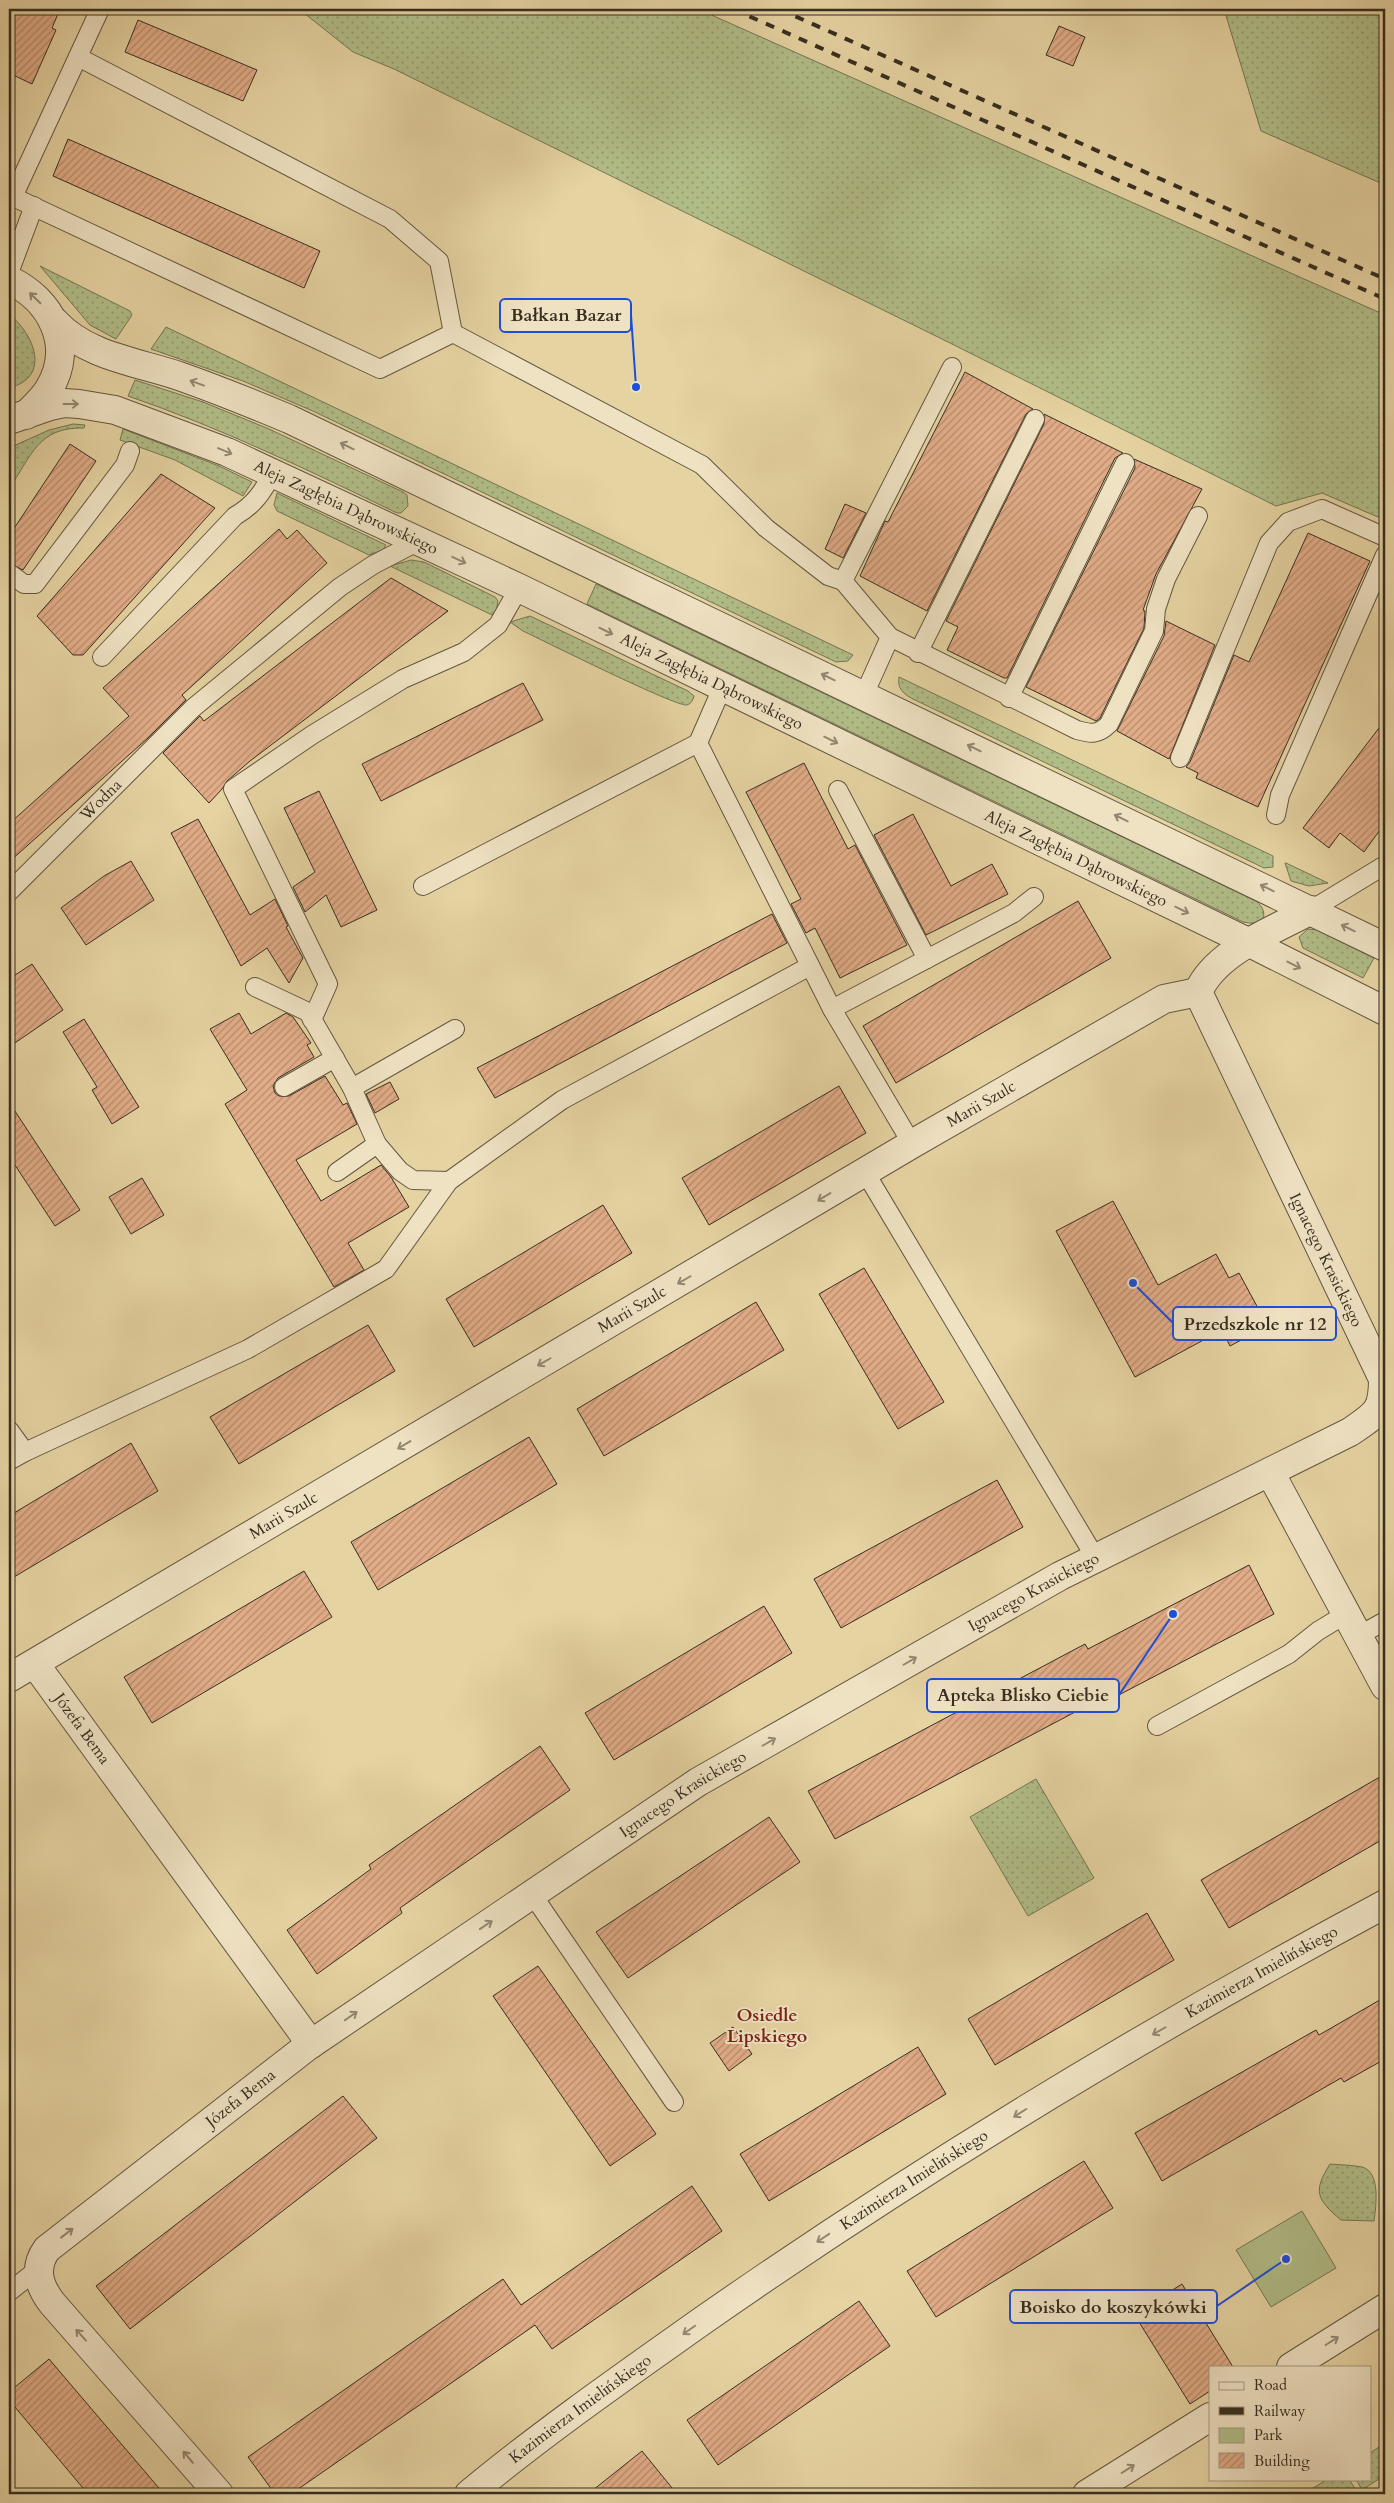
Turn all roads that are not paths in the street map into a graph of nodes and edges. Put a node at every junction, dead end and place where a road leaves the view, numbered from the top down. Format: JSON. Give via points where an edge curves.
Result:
{"nodes":[{"id":1,"x":100,"y":9,"type":"edge"},
{"id":2,"x":78,"y":57,"type":"junction"},
{"id":3,"x":11,"y":196,"type":"edge"},
{"id":4,"x":34,"y":206,"type":"junction"},
{"id":5,"x":9,"y":273,"type":"edge"},
{"id":6,"x":9,"y":280,"type":"edge"},
{"id":7,"x":55,"y":322,"type":"junction"},
{"id":8,"x":453,"y":333,"type":"junction"},
{"id":9,"x":952,"y":367,"type":"dead end"},
{"id":10,"x":1035,"y":419,"type":"dead end"},
{"id":11,"x":14,"y":420,"type":"edge"},
{"id":12,"x":130,"y":450,"type":"dead end"},
{"id":13,"x":1125,"y":463,"type":"dead end"},
{"id":14,"x":273,"y":472,"type":"junction"},
{"id":15,"x":1198,"y":516,"type":"dead end"},
{"id":16,"x":1385,"y":537,"type":"edge"},
{"id":17,"x":419,"y":541,"type":"junction"},
{"id":18,"x":1385,"y":555,"type":"edge"},
{"id":19,"x":9,"y":572,"type":"edge"},
{"id":20,"x":843,"y":581,"type":"junction"},
{"id":21,"x":519,"y":588,"type":"junction"},
{"id":22,"x":890,"y":637,"type":"junction"},
{"id":23,"x":918,"y":653,"type":"junction"},
{"id":24,"x":102,"y":657,"type":"dead end"},
{"id":25,"x":722,"y":688,"type":"junction"},
{"id":26,"x":864,"y":694,"type":"junction"},
{"id":27,"x":1009,"y":698,"type":"junction"},
{"id":28,"x":698,"y":743,"type":"junction"},
{"id":29,"x":1180,"y":758,"type":"dead end"},
{"id":30,"x":838,"y":790,"type":"dead end"},
{"id":31,"x":1276,"y":815,"type":"dead end"},
{"id":32,"x":1385,"y":865,"type":"edge"},
{"id":33,"x":423,"y":886,"type":"dead end"},
{"id":34,"x":9,"y":892,"type":"edge"},
{"id":35,"x":1034,"y":898,"type":"dead end"},
{"id":36,"x":1311,"y":910,"type":"junction"},
{"id":37,"x":1250,"y":943,"type":"junction"},
{"id":38,"x":1385,"y":946,"type":"edge"},
{"id":39,"x":927,"y":959,"type":"junction"},
{"id":40,"x":810,"y":966,"type":"junction"},
{"id":41,"x":255,"y":987,"type":"dead end"},
{"id":42,"x":1198,"y":992,"type":"junction"},
{"id":43,"x":832,"y":1009,"type":"junction"},
{"id":44,"x":1385,"y":1011,"type":"edge"},
{"id":45,"x":312,"y":1020,"type":"junction"},
{"id":46,"x":455,"y":1029,"type":"dead end"},
{"id":47,"x":335,"y":1058,"type":"junction"},
{"id":48,"x":284,"y":1087,"type":"dead end"},
{"id":49,"x":352,"y":1088,"type":"junction"},
{"id":50,"x":377,"y":1144,"type":"junction"},
{"id":51,"x":912,"y":1144,"type":"junction"},
{"id":52,"x":337,"y":1172,"type":"dead end"},
{"id":53,"x":865,"y":1172,"type":"junction"},
{"id":54,"x":448,"y":1181,"type":"junction"},
{"id":55,"x":1384,"y":1391,"type":"edge"},
{"id":56,"x":9,"y":1430,"type":"edge"},
{"id":57,"x":25,"y":1452,"type":"junction"},
{"id":58,"x":9,"y":1461,"type":"edge"},
{"id":59,"x":1270,"y":1472,"type":"junction"},
{"id":60,"x":1095,"y":1557,"type":"junction"},
{"id":61,"x":1385,"y":1621,"type":"edge"},
{"id":62,"x":1352,"y":1625,"type":"junction"},
{"id":63,"x":35,"y":1664,"type":"junction"},
{"id":64,"x":9,"y":1678,"type":"edge"},
{"id":65,"x":1385,"y":1686,"type":"edge"},
{"id":66,"x":1157,"y":1726,"type":"dead end"},
{"id":67,"x":532,"y":1894,"type":"junction"},
{"id":68,"x":1385,"y":1904,"type":"edge"},
{"id":69,"x":311,"y":2044,"type":"junction"},
{"id":70,"x":674,"y":2102,"type":"dead end"},
{"id":71,"x":38,"y":2269,"type":"junction"},
{"id":72,"x":9,"y":2292,"type":"edge"},
{"id":73,"x":1385,"y":2308,"type":"edge"},
{"id":74,"x":1293,"y":2366,"type":"edge"},
{"id":75,"x":1209,"y":2418,"type":"edge"},
{"id":76,"x":220,"y":2494,"type":"edge"},
{"id":77,"x":469,"y":2494,"type":"edge"},
{"id":78,"x":1087,"y":2494,"type":"edge"}],
"edges":[{"from":1,"to":2,"type":"lane"},
{"from":2,"to":3,"type":"lane"},
{"from":2,"to":8,"type":"lane","via":[[390,219],[439,261]]},
{"from":3,"to":4,"type":"lane"},
{"from":4,"to":5,"type":"lane"},
{"from":4,"to":8,"type":"lane","via":[[380,369]]},
{"from":7,"to":6,"type":"street","one_way":true,"via":[[31,293]]},
{"from":7,"to":11,"type":"street","via":[[61,347],[58,370],[48,391]]},
{"from":26,"to":7,"type":"street","one_way":true,"via":[[290,419],[180,377],[98,351],[74,340]]},
{"from":8,"to":20,"type":"lane","via":[[702,465],[766,528],[828,576]]},
{"from":9,"to":20,"type":"lane"},
{"from":10,"to":23,"type":"lane"},
{"from":11,"to":14,"type":"street","name":"Aleja Zagłębia Dąbrowskiego","one_way":true,"via":[[64,403],[115,410]]},
{"from":12,"to":19,"type":"lane","via":[[125,465],[35,584],[24,584]]},
{"from":13,"to":27,"type":"lane"},
{"from":14,"to":17,"type":"street","name":"Aleja Zagłębia Dąbrowskiego"},
{"from":14,"to":24,"type":"lane","via":[[252,506],[235,516]]},
{"from":15,"to":27,"type":"lane","via":[[1166,579],[1156,609],[1154,631],[1109,724],[1101,732],[1091,734],[1077,730]]},
{"from":16,"to":29,"type":"lane","via":[[1322,509],[1288,522],[1269,543]]},
{"from":17,"to":21,"type":"street","name":"Aleja Zagłębia Dąbrowskiego","one_way":true},
{"from":17,"to":34,"type":"lane","name":"Wodna","via":[[340,587],[193,708]]},
{"from":18,"to":31,"type":"lane","via":[[1280,795]]},
{"from":20,"to":22,"type":"lane"},
{"from":21,"to":25,"type":"street","name":"Aleja Zagłębia Dąbrowskiego","one_way":true},
{"from":21,"to":45,"type":"lane","via":[[498,625],[464,652],[403,679],[312,734],[233,789],[328,984]]},
{"from":22,"to":23,"type":"lane"},
{"from":22,"to":26,"type":"lane"},
{"from":23,"to":27,"type":"lane"},
{"from":25,"to":28,"type":"lane"},
{"from":25,"to":37,"type":"street","name":"Aleja Zagłębia Dąbrowskiego","one_way":true},
{"from":36,"to":26,"type":"street","one_way":true},
{"from":28,"to":33,"type":"lane"},
{"from":28,"to":40,"type":"lane"},
{"from":30,"to":39,"type":"lane"},
{"from":32,"to":36,"type":"lane"},
{"from":35,"to":39,"type":"lane","via":[[1014,914]]},
{"from":36,"to":37,"type":"street"},
{"from":38,"to":36,"type":"street","one_way":true},
{"from":37,"to":42,"type":"street","via":[[1213,968]]},
{"from":37,"to":44,"type":"street","name":"Aleja Zagłębia Dąbrowskiego","one_way":true},
{"from":39,"to":43,"type":"lane"},
{"from":40,"to":43,"type":"lane"},
{"from":40,"to":54,"type":"lane","via":[[562,1100]]},
{"from":41,"to":45,"type":"lane","via":[[308,1012]]},
{"from":42,"to":51,"type":"street","name":"Marii Szulc","via":[[1164,999]]},
{"from":42,"to":55,"type":"street","name":"Ignacego Krasickiego","via":[[1372,1355],[1383,1380]]},
{"from":43,"to":51,"type":"lane"},
{"from":45,"to":47,"type":"lane"},
{"from":46,"to":49,"type":"lane"},
{"from":47,"to":48,"type":"lane"},
{"from":47,"to":49,"type":"lane"},
{"from":49,"to":50,"type":"lane"},
{"from":50,"to":52,"type":"lane"},
{"from":50,"to":54,"type":"lane","via":[[400,1171],[413,1180]]},
{"from":51,"to":53,"type":"street","name":"Marii Szulc"},
{"from":53,"to":60,"type":"lane"},
{"from":53,"to":63,"type":"street","name":"Marii Szulc","one_way":true},
{"from":54,"to":57,"type":"lane","via":[[386,1269],[248,1349]]},
{"from":55,"to":59,"type":"street","name":"Ignacego Krasickiego","via":[[1372,1417],[1350,1432]]},
{"from":56,"to":57,"type":"lane"},
{"from":57,"to":58,"type":"lane"},
{"from":59,"to":60,"type":"street","name":"Ignacego Krasickiego"},
{"from":59,"to":62,"type":"street"},
{"from":67,"to":60,"type":"street","name":"Ignacego Krasickiego","one_way":true,"via":[[698,1782]]},
{"from":61,"to":62,"type":"lane"},
{"from":62,"to":65,"type":"street"},
{"from":62,"to":66,"type":"lane","via":[[1318,1631],[1289,1654]]},
{"from":63,"to":64,"type":"street","name":"Marii Szulc"},
{"from":63,"to":69,"type":"street","name":"Józefa Bema"},
{"from":69,"to":67,"type":"street","name":"Ignacego Krasickiego","one_way":true},
{"from":67,"to":70,"type":"lane"},
{"from":68,"to":77,"type":"street","name":"Kazimierza Imielińskiego","one_way":true,"via":[[1092,2069],[864,2211],[644,2362]]},
{"from":71,"to":69,"type":"street","name":"Józefa Bema","one_way":true,"via":[[40,2258],[47,2249]]},
{"from":71,"to":72,"type":"lane"},
{"from":76,"to":71,"type":"street","one_way":true,"via":[[52,2303],[42,2287]]},
{"from":74,"to":73,"type":"street","one_way":true},
{"from":78,"to":75,"type":"street","one_way":true}]}
